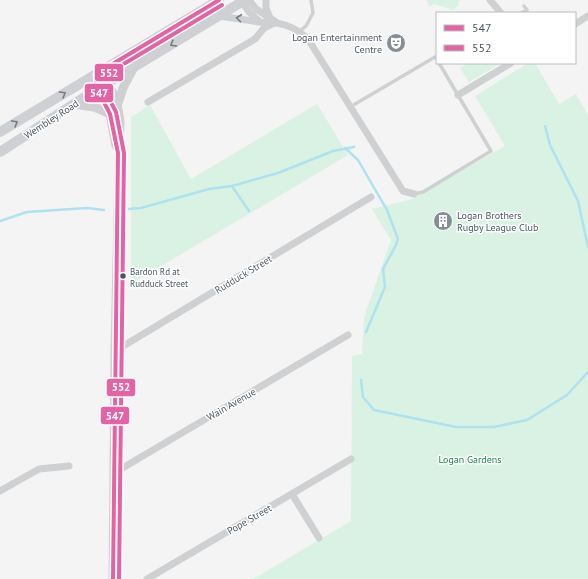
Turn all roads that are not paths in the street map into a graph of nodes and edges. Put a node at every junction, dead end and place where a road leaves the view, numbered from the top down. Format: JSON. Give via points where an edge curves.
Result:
{"nodes":[{"id":1,"x":219,"y":0,"type":"edge"},
{"id":2,"x":266,"y":0,"type":"edge"},
{"id":3,"x":311,"y":0,"type":"edge"},
{"id":4,"x":490,"y":0,"type":"edge"},
{"id":5,"x":244,"y":1,"type":"edge"},
{"id":6,"x":524,"y":6,"type":"dead end"},
{"id":7,"x":500,"y":12,"type":"edge"},
{"id":8,"x":523,"y":12,"type":"edge"},
{"id":9,"x":219,"y":16,"type":"junction"},
{"id":10,"x":588,"y":16,"type":"edge"},
{"id":11,"x":273,"y":20,"type":"junction"},
{"id":12,"x":260,"y":22,"type":"junction"},
{"id":13,"x":576,"y":23,"type":"edge"},
{"id":14,"x":300,"y":31,"type":"junction"},
{"id":15,"x":436,"y":58,"type":"edge"},
{"id":16,"x":440,"y":64,"type":"edge"},
{"id":17,"x":509,"y":64,"type":"edge"},
{"id":18,"x":134,"y":67,"type":"junction"},
{"id":19,"x":96,"y":74,"type":"junction"},
{"id":20,"x":108,"y":83,"type":"junction"},
{"id":21,"x":97,"y":89,"type":"junction"},
{"id":22,"x":458,"y":95,"type":"junction"},
{"id":23,"x":148,"y":102,"type":"dead end"},
{"id":24,"x":73,"y":104,"type":"junction"},
{"id":25,"x":118,"y":106,"type":"junction"},
{"id":26,"x":350,"y":107,"type":"junction"},
{"id":27,"x":110,"y":114,"type":"junction"},
{"id":28,"x":0,"y":132,"type":"edge"},
{"id":29,"x":0,"y":152,"type":"edge"},
{"id":30,"x":118,"y":153,"type":"junction"},
{"id":31,"x":414,"y":194,"type":"joint"},
{"id":32,"x":371,"y":197,"type":"dead end"},
{"id":33,"x":348,"y":335,"type":"dead end"},
{"id":34,"x":115,"y":351,"type":"junction"},
{"id":35,"x":351,"y":459,"type":"dead end"},
{"id":36,"x":69,"y":466,"type":"dead end"},
{"id":37,"x":114,"y":473,"type":"junction"},
{"id":38,"x":0,"y":492,"type":"edge"},
{"id":39,"x":292,"y":494,"type":"junction"},
{"id":40,"x":319,"y":538,"type":"dead end"},
{"id":41,"x":114,"y":579,"type":"edge"},
{"id":42,"x":147,"y":579,"type":"edge"}],
"edges":[{"from":1,"to":19,"type":"main road","name":"Wembley Road"},
{"from":2,"to":11,"type":"street","via":[[266,8]]},
{"from":3,"to":14,"type":"lane","via":[[313,13]]},
{"from":4,"to":7,"type":"street"},
{"from":5,"to":9,"type":"main road","name":"Wembley Road"},
{"from":5,"to":11,"type":"street"},
{"from":5,"to":12,"type":"street"},
{"from":6,"to":8,"type":"lane","via":[[526,10]]},
{"from":12,"to":9,"type":"street","one_way":true},
{"from":9,"to":18,"type":"main road","name":"Wembley Road","one_way":true},
{"from":10,"to":13,"type":"street"},
{"from":11,"to":12,"type":"street"},
{"from":11,"to":14,"type":"street"},
{"from":11,"to":23,"type":"street","via":[[255,39]]},
{"from":14,"to":26,"type":"street","via":[[308,39]]},
{"from":15,"to":26,"type":"lane"},
{"from":16,"to":22,"type":"lane"},
{"from":17,"to":22,"type":"street"},
{"from":18,"to":20,"type":"main road","name":"Wembley Road"},
{"from":18,"to":25,"type":"street","via":[[123,88]]},
{"from":19,"to":20,"type":"street"},
{"from":19,"to":21,"type":"street"},
{"from":28,"to":19,"type":"main road","name":"Wembley Road","one_way":true},
{"from":20,"to":21,"type":"main road","name":"Wembley Road"},
{"from":20,"to":25,"type":"street"},
{"from":21,"to":24,"type":"main road","name":"Wembley Road"},
{"from":21,"to":27,"type":"street"},
{"from":22,"to":31,"type":"lane","via":[[491,151],[423,192]]},
{"from":24,"to":27,"type":"street","via":[[94,107]]},
{"from":24,"to":29,"type":"main road","name":"Wembley Road"},
{"from":25,"to":30,"type":"street"},
{"from":26,"to":31,"type":"street","via":[[403,191]]},
{"from":27,"to":30,"type":"street"},
{"from":30,"to":34,"type":"street"},
{"from":32,"to":34,"type":"street","name":"Rudduck Street"},
{"from":33,"to":37,"type":"street","name":"Wain Avenue"},
{"from":34,"to":37,"type":"street"},
{"from":35,"to":39,"type":"street","name":"Pope Street"},
{"from":36,"to":38,"type":"street","via":[[39,469]]},
{"from":37,"to":41,"type":"street"},
{"from":39,"to":40,"type":"street"},
{"from":39,"to":42,"type":"street","name":"Pope Street"}]}
